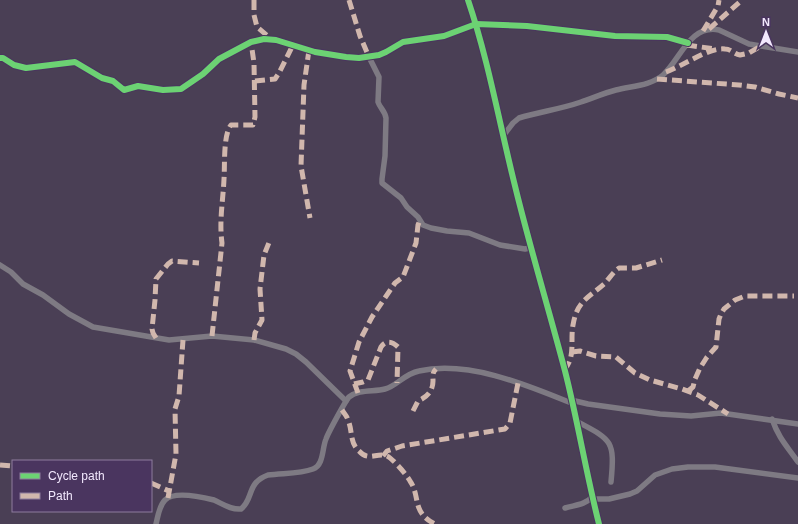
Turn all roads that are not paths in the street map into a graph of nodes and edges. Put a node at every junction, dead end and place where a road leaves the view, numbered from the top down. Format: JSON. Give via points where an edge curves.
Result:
{"nodes":[{"id":1,"x":468,"y":0,"type":"edge"},
{"id":2,"x":476,"y":24,"type":"junction"},
{"id":3,"x":688,"y":43,"type":"junction"},
{"id":4,"x":798,"y":52,"type":"edge"},
{"id":5,"x":369,"y":57,"type":"junction"},
{"id":6,"x":0,"y":58,"type":"edge"},
{"id":7,"x":503,"y":136,"type":"junction"},
{"id":8,"x":530,"y":248,"type":"junction"},
{"id":9,"x":0,"y":265,"type":"edge"},
{"id":10,"x":346,"y":401,"type":"junction"},
{"id":11,"x":571,"y":402,"type":"junction"},
{"id":12,"x":772,"y":420,"type":"junction"},
{"id":13,"x":576,"y":421,"type":"junction"},
{"id":14,"x":798,"y":424,"type":"edge"},
{"id":15,"x":798,"y":462,"type":"edge"},
{"id":16,"x":798,"y":478,"type":"edge"},
{"id":17,"x":611,"y":482,"type":"dead end"},
{"id":18,"x":592,"y":498,"type":"junction"},
{"id":19,"x":565,"y":508,"type":"dead end"},
{"id":20,"x":156,"y":524,"type":"edge"},
{"id":21,"x":599,"y":524,"type":"edge"}],
"edges":[{"from":1,"to":2,"type":"street"},
{"from":2,"to":3,"type":"street","via":[[667,37]]},
{"from":2,"to":5,"type":"street","via":[[444,36],[403,42],[386,52]]},
{"from":2,"to":7,"type":"street"},
{"from":3,"to":4,"type":"street","via":[[703,30],[714,29],[749,44]]},
{"from":3,"to":7,"type":"street","via":[[657,80],[519,118]]},
{"from":5,"to":6,"type":"street","via":[[337,56],[264,39],[251,42],[219,59],[188,85],[177,90],[138,86],[124,90],[113,81],[102,78],[75,62],[26,68]]},
{"from":5,"to":8,"type":"street","via":[[379,77],[379,106],[386,114],[382,180],[384,185],[401,198],[427,227],[469,233],[500,245]]},
{"from":7,"to":8,"type":"street"},
{"from":8,"to":11,"type":"street"},
{"from":9,"to":10,"type":"street","via":[[22,284],[93,327],[169,340],[212,336],[254,340],[286,349],[306,362]]},
{"from":10,"to":11,"type":"street","via":[[358,393],[389,388],[405,376],[419,371],[455,369],[495,376]]},
{"from":10,"to":20,"type":"street","via":[[325,440],[321,461],[317,467],[262,478],[254,485],[246,504],[241,509],[233,509],[214,501],[187,495],[168,498],[162,505]]},
{"from":11,"to":12,"type":"street","via":[[665,414],[691,416],[721,413]]},
{"from":11,"to":13,"type":"street"},
{"from":12,"to":14,"type":"street"},
{"from":12,"to":15,"type":"street","via":[[782,442]]},
{"from":13,"to":17,"type":"street","via":[[601,434],[609,443],[613,453]]},
{"from":13,"to":18,"type":"street"},
{"from":16,"to":18,"type":"street","via":[[715,467],[688,467],[655,475],[630,494],[609,499]]},
{"from":18,"to":19,"type":"street"},
{"from":18,"to":21,"type":"street"}]}
